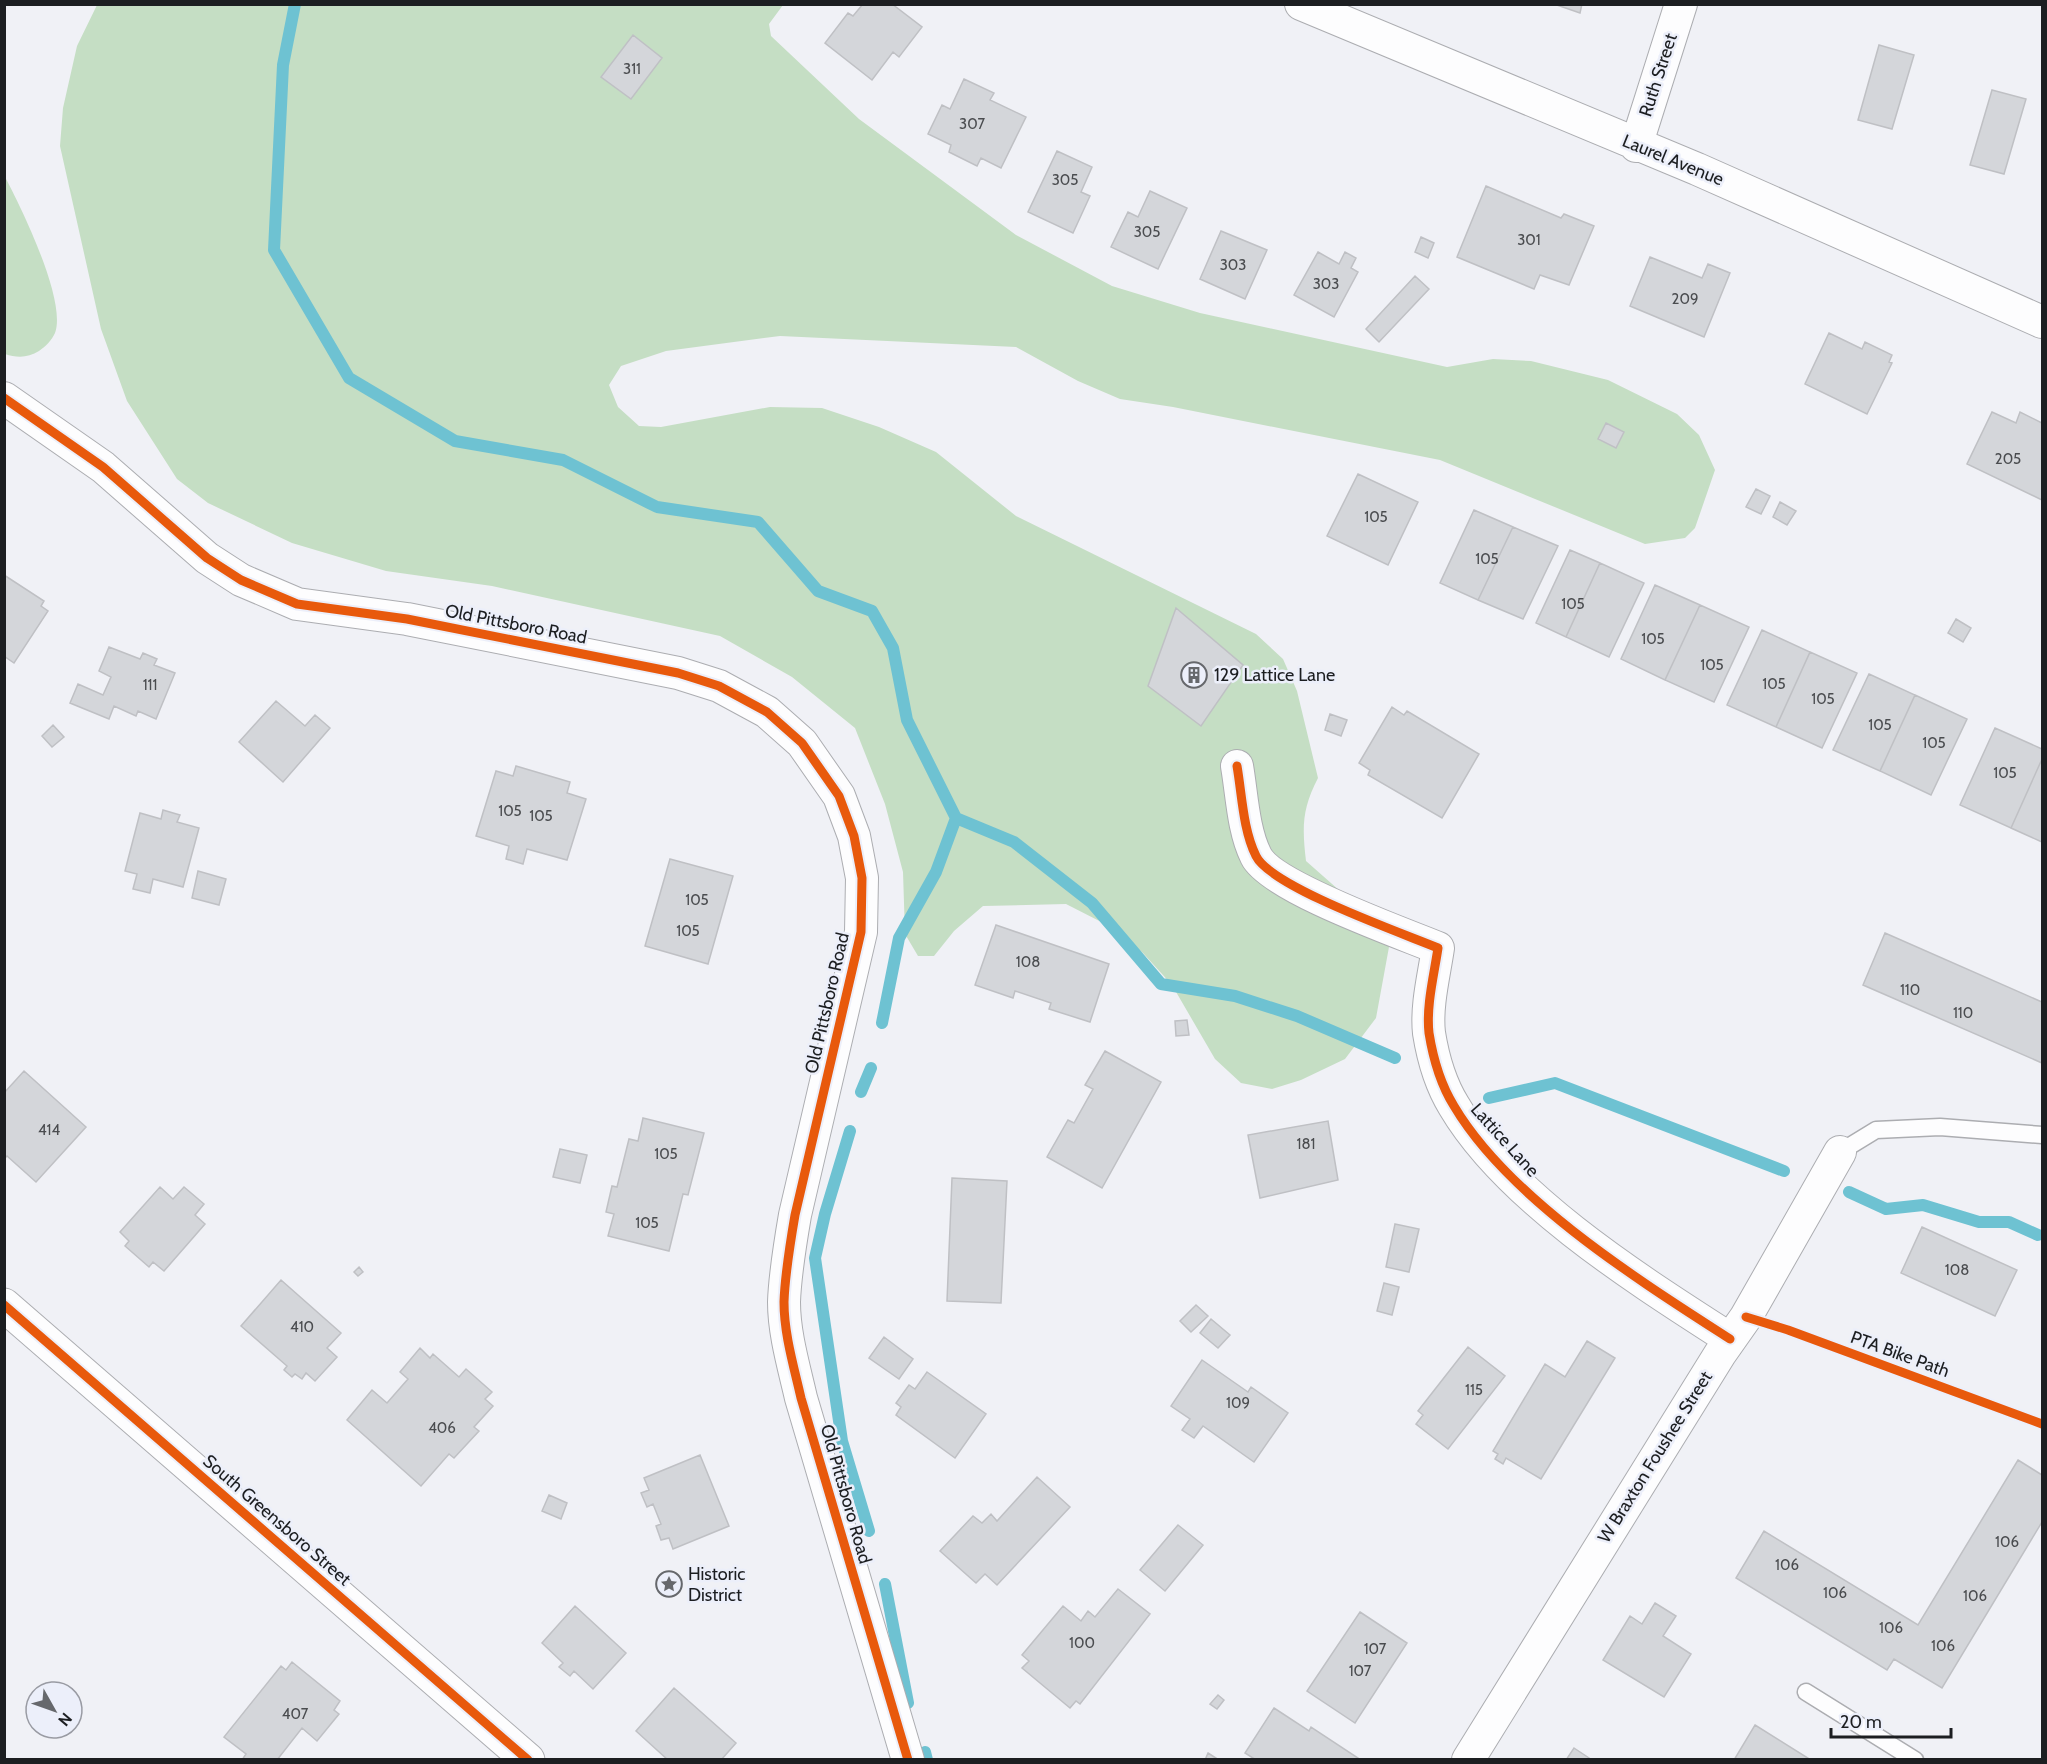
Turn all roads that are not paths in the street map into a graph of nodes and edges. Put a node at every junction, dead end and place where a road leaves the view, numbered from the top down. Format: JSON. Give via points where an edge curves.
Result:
{"nodes":[{"id":1,"x":1301,"y":4,"type":"edge"},
{"id":2,"x":1681,"y":4,"type":"edge"},
{"id":3,"x":1636,"y":146,"type":"junction"},
{"id":4,"x":2043,"y":322,"type":"edge"},
{"id":5,"x":4,"y":398,"type":"edge"},
{"id":6,"x":1237,"y":766,"type":"dead end"},
{"id":7,"x":2043,"y":1135,"type":"edge"},
{"id":8,"x":1840,"y":1152,"type":"joint"},
{"id":9,"x":4,"y":1305,"type":"edge"},
{"id":10,"x":1730,"y":1339,"type":"junction"},
{"id":11,"x":1806,"y":1692,"type":"dead end"},
{"id":12,"x":528,"y":1760,"type":"edge"},
{"id":13,"x":908,"y":1760,"type":"edge"},
{"id":14,"x":1468,"y":1760,"type":"edge"},
{"id":15,"x":1915,"y":1760,"type":"edge"}],
"edges":[{"from":1,"to":3,"type":"street","name":"Laurel Avenue"},
{"from":2,"to":3,"type":"street","name":"Ruth Street"},
{"from":3,"to":4,"type":"street","name":"Laurel Avenue","via":[[1697,169]]},
{"from":5,"to":13,"type":"street","name":"Old Pittsboro Road","via":[[103,467],[207,558],[242,580],[297,604],[407,618],[678,673],[718,686],[767,712],[802,743],[838,796],[854,836],[862,878],[861,932],[795,1215],[784,1304],[801,1398]]},
{"from":6,"to":10,"type":"street","name":"Lattice Lane","via":[[1246,824],[1256,857],[1280,880],[1438,948],[1429,1031],[1435,1059],[1453,1106],[1480,1143],[1551,1212],[1640,1280]]},
{"from":7,"to":8,"type":"lane","via":[[1940,1127],[1876,1130]]},
{"from":8,"to":10,"type":"street","name":"W Braxton Foushee Street"},
{"from":9,"to":12,"type":"main road","name":"South Greensboro Street"},
{"from":10,"to":14,"type":"street","name":"W Braxton Foushee Street"},
{"from":11,"to":15,"type":"lane"}]}
